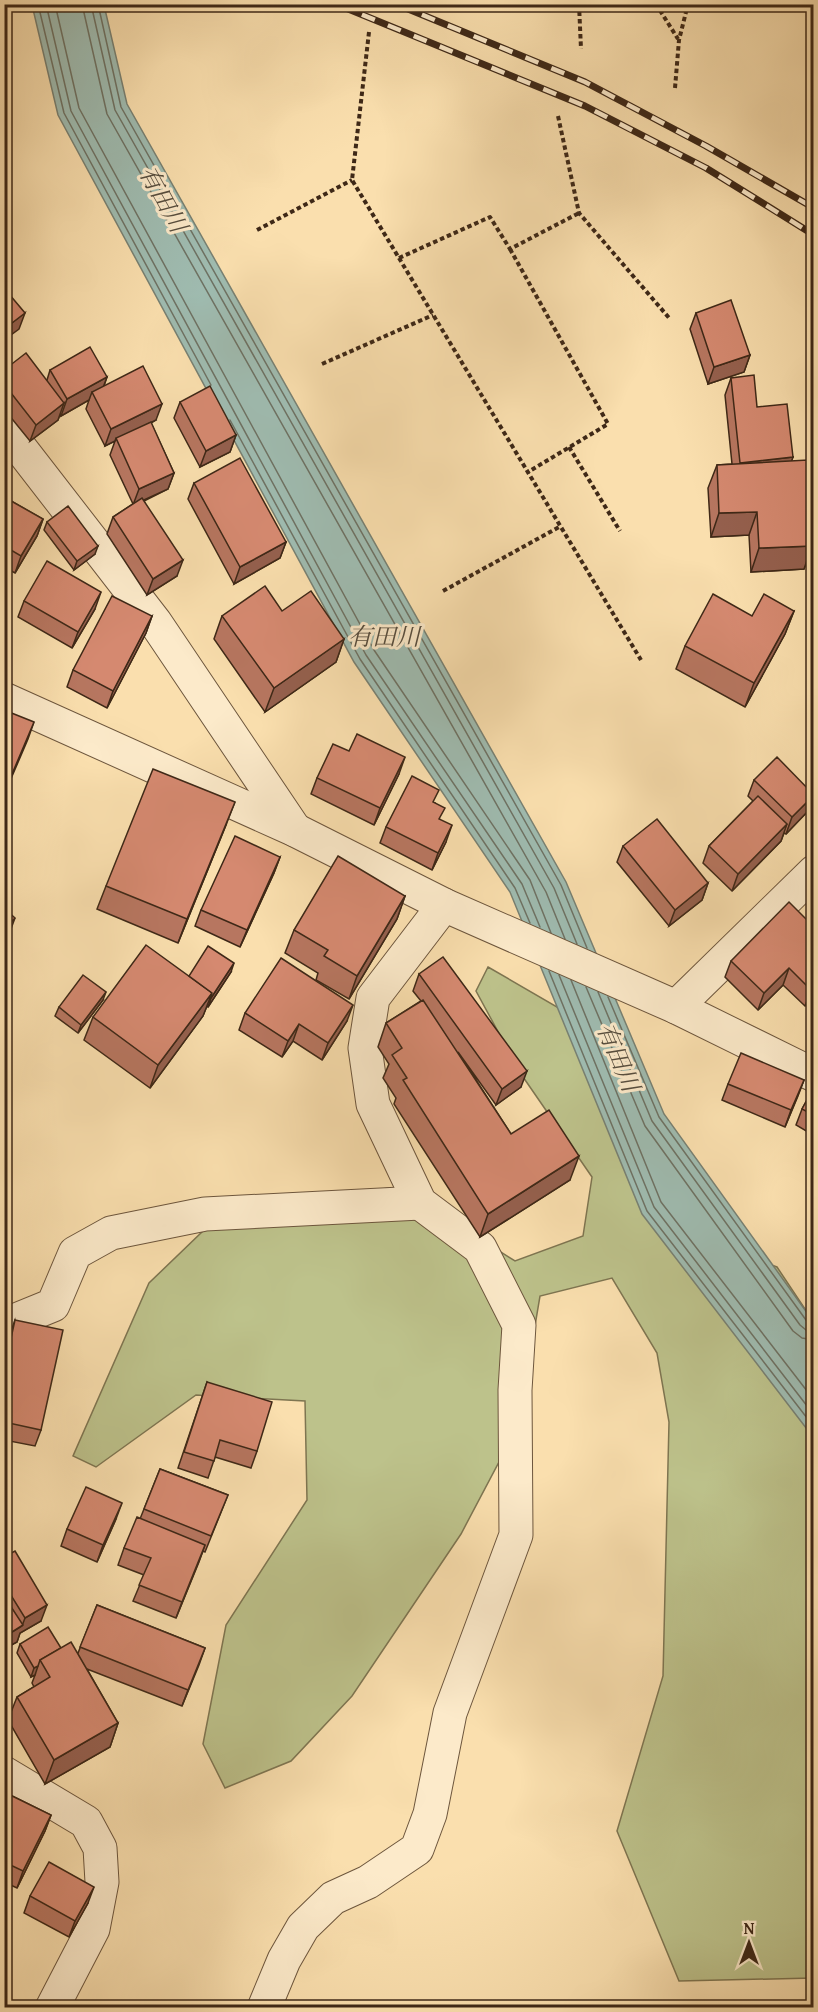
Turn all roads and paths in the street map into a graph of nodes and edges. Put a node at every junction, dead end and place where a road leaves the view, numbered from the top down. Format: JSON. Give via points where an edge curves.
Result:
{"nodes":[{"id":1,"x":579,"y":4,"type":"edge"},
{"id":2,"x":656,"y":4,"type":"edge"},
{"id":3,"x":688,"y":4,"type":"edge"},
{"id":4,"x":369,"y":32,"type":"dead end"},
{"id":5,"x":678,"y":40,"type":"junction"},
{"id":6,"x":581,"y":49,"type":"dead end"},
{"id":7,"x":675,"y":88,"type":"dead end"},
{"id":8,"x":558,"y":117,"type":"dead end"},
{"id":9,"x":352,"y":180,"type":"junction"},
{"id":10,"x":579,"y":213,"type":"junction"},
{"id":11,"x":257,"y":230,"type":"dead end"},
{"id":12,"x":510,"y":249,"type":"junction"},
{"id":13,"x":399,"y":258,"type":"junction"},
{"id":14,"x":433,"y":315,"type":"junction"},
{"id":15,"x":670,"y":319,"type":"dead end"},
{"id":16,"x":322,"y":364,"type":"dead end"},
{"id":17,"x":4,"y":427,"type":"edge"},
{"id":18,"x":568,"y":447,"type":"junction"},
{"id":19,"x":528,"y":472,"type":"junction"},
{"id":20,"x":561,"y":526,"type":"junction"},
{"id":21,"x":620,"y":531,"type":"dead end"},
{"id":22,"x":442,"y":591,"type":"dead end"},
{"id":23,"x":641,"y":660,"type":"dead end"},
{"id":24,"x":4,"y":699,"type":"edge"},
{"id":25,"x":295,"y":830,"type":"junction"},
{"id":26,"x":813,"y":872,"type":"edge"},
{"id":27,"x":444,"y":905,"type":"junction"},
{"id":28,"x":676,"y":1007,"type":"junction"},
{"id":29,"x":813,"y":1076,"type":"edge"},
{"id":30,"x":420,"y":1203,"type":"junction"},
{"id":31,"x":4,"y":1325,"type":"edge"},
{"id":32,"x":4,"y":1773,"type":"edge"},
{"id":33,"x":52,"y":2007,"type":"edge"},
{"id":34,"x":264,"y":2007,"type":"edge"}],
"edges":[{"from":1,"to":6,"type":"path"},
{"from":2,"to":5,"type":"path"},
{"from":3,"to":5,"type":"path"},
{"from":4,"to":9,"type":"path"},
{"from":5,"to":7,"type":"path"},
{"from":8,"to":10,"type":"path"},
{"from":9,"to":11,"type":"path"},
{"from":9,"to":13,"type":"path"},
{"from":10,"to":12,"type":"path"},
{"from":10,"to":15,"type":"path"},
{"from":12,"to":13,"type":"path","via":[[490,217]]},
{"from":12,"to":18,"type":"path","via":[[608,424]]},
{"from":13,"to":14,"type":"path"},
{"from":14,"to":16,"type":"path"},
{"from":14,"to":19,"type":"path"},
{"from":17,"to":25,"type":"street","via":[[155,622]]},
{"from":18,"to":19,"type":"path"},
{"from":18,"to":21,"type":"path"},
{"from":19,"to":20,"type":"path"},
{"from":20,"to":22,"type":"path"},
{"from":20,"to":23,"type":"path"},
{"from":24,"to":25,"type":"street"},
{"from":25,"to":27,"type":"street"},
{"from":26,"to":28,"type":"street"},
{"from":27,"to":28,"type":"street"},
{"from":27,"to":30,"type":"street","via":[[373,998],[364,1048],[373,1104]]},
{"from":28,"to":29,"type":"street"},
{"from":30,"to":31,"type":"street","via":[[205,1214],[111,1233],[75,1253],[54,1305]]},
{"from":30,"to":34,"type":"street","via":[[480,1248],[519,1325],[515,1390],[516,1535],[450,1713],[430,1814],[417,1849],[333,1898],[303,1927]]},
{"from":32,"to":33,"type":"street","via":[[86,1822],[100,1848],[102,1882],[93,1929]]}]}
